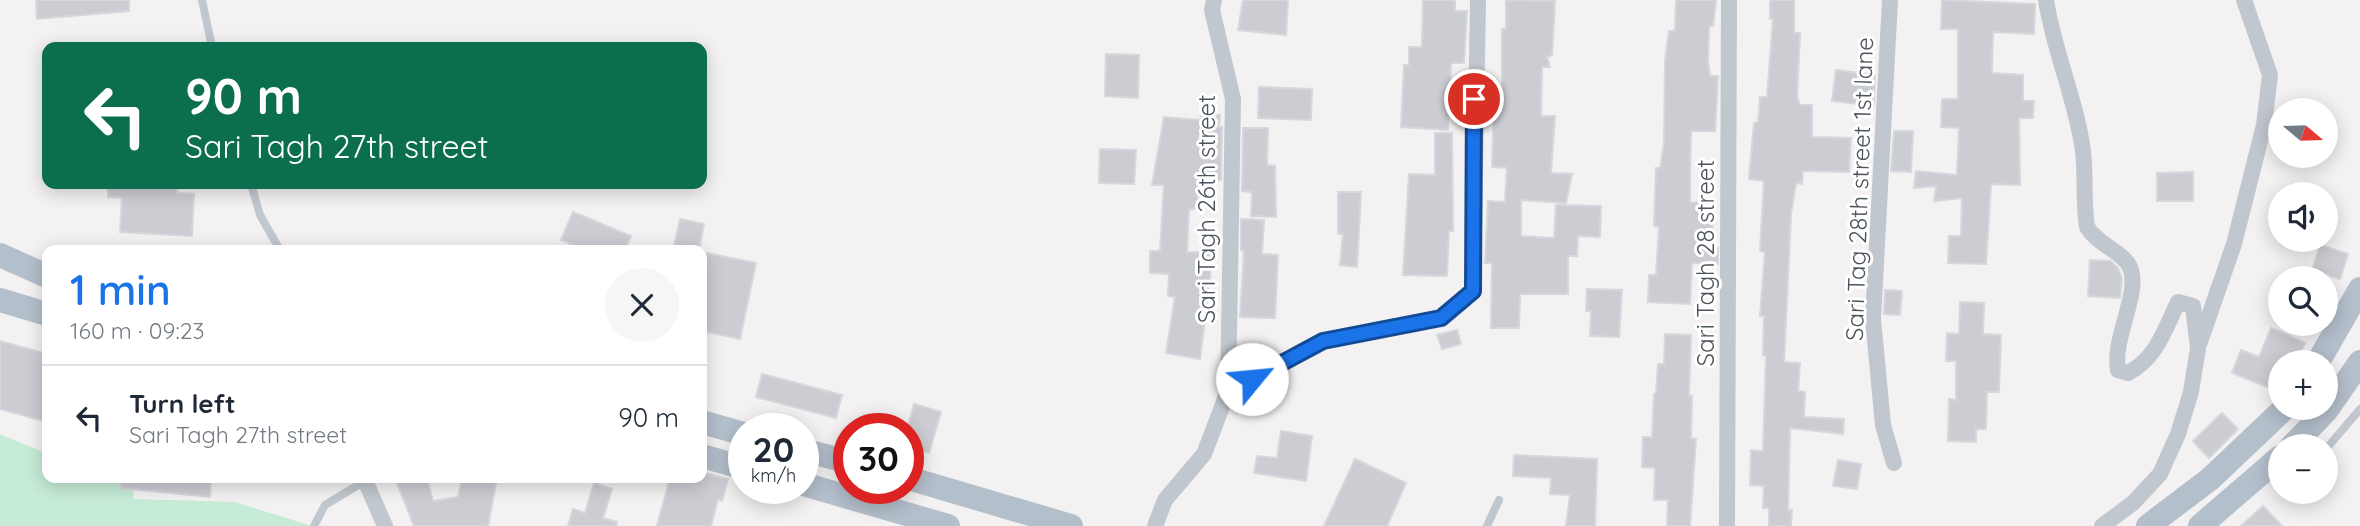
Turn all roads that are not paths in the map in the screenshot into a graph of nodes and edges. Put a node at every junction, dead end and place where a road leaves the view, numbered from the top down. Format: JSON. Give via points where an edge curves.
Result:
{"nodes":[{"id":1,"x":202,"y":0,"type":"edge"},
{"id":2,"x":1213,"y":0,"type":"edge"},
{"id":3,"x":1478,"y":0,"type":"edge"},
{"id":4,"x":1729,"y":0,"type":"edge"},
{"id":5,"x":1890,"y":0,"type":"edge"},
{"id":6,"x":2046,"y":0,"type":"edge"},
{"id":7,"x":2244,"y":0,"type":"edge"},
{"id":8,"x":211,"y":42,"type":"edge"},
{"id":9,"x":252,"y":189,"type":"edge"},
{"id":10,"x":277,"y":245,"type":"edge"},
{"id":11,"x":0,"y":255,"type":"edge"},
{"id":12,"x":42,"y":274,"type":"edge"},
{"id":13,"x":2360,"y":289,"type":"edge"},
{"id":14,"x":0,"y":300,"type":"edge"},
{"id":15,"x":42,"y":313,"type":"edge"},
{"id":16,"x":2198,"y":348,"type":"junction"},
{"id":17,"x":2325,"y":350,"type":"edge"},
{"id":18,"x":2360,"y":362,"type":"edge"},
{"id":19,"x":1228,"y":391,"type":"junction"},
{"id":20,"x":2360,"y":409,"type":"edge"},
{"id":21,"x":2271,"y":420,"type":"edge"},
{"id":22,"x":707,"y":423,"type":"edge"},
{"id":23,"x":728,"y":429,"type":"edge"},
{"id":24,"x":2304,"y":434,"type":"edge"},
{"id":25,"x":2338,"y":435,"type":"edge"},
{"id":26,"x":707,"y":457,"type":"edge"},
{"id":27,"x":728,"y":463,"type":"edge"},
{"id":28,"x":1894,"y":463,"type":"dead end"},
{"id":29,"x":2268,"y":472,"type":"edge"},
{"id":30,"x":359,"y":483,"type":"edge"},
{"id":31,"x":367,"y":483,"type":"edge"},
{"id":32,"x":924,"y":483,"type":"edge"},
{"id":33,"x":819,"y":489,"type":"edge"},
{"id":34,"x":1499,"y":500,"type":"dead end"},
{"id":35,"x":314,"y":526,"type":"edge"},
{"id":36,"x":385,"y":526,"type":"edge"},
{"id":37,"x":948,"y":526,"type":"edge"},
{"id":38,"x":1071,"y":526,"type":"edge"},
{"id":39,"x":1155,"y":526,"type":"edge"},
{"id":40,"x":1487,"y":526,"type":"edge"},
{"id":41,"x":1727,"y":526,"type":"edge"},
{"id":42,"x":2102,"y":526,"type":"edge"},
{"id":43,"x":2148,"y":526,"type":"edge"},
{"id":44,"x":2200,"y":526,"type":"edge"}],
"edges":[{"from":1,"to":8,"type":"lane"},
{"from":2,"to":19,"type":"street","name":"Sari Tagh 26th street","via":[[1233,99]]},
{"from":3,"to":19,"type":"street","via":[[1473,291],[1441,318],[1323,341]]},
{"from":4,"to":41,"type":"street","name":"Sari Tagh 28 street"},
{"from":5,"to":28,"type":"street","name":"Sari Tag 28th street 1st lane","via":[[1873,319],[1883,425]]},
{"from":6,"to":16,"type":"street","via":[[2083,153],[2087,226],[2093,237],[2129,265],[2133,280],[2116,345],[2118,370],[2128,373],[2139,367],[2155,349],[2178,302],[2193,306]]},
{"from":7,"to":16,"type":"street","via":[[2270,75],[2264,125],[2234,244]]},
{"from":9,"to":10,"type":"lane","via":[[260,215]]},
{"from":11,"to":12,"type":"main road"},
{"from":13,"to":17,"type":"main road"},
{"from":14,"to":15,"type":"main road"},
{"from":16,"to":42,"type":"street","via":[[2188,402],[2160,474],[2133,503]]},
{"from":18,"to":24,"type":"main road"},
{"from":19,"to":39,"type":"street","name":"Sari Tagh 26th street","via":[[1204,454],[1165,500]]},
{"from":20,"to":25,"type":"lane"},
{"from":21,"to":43,"type":"main road","via":[[2210,479]]},
{"from":22,"to":23,"type":"main road"},
{"from":26,"to":27,"type":"main road"},
{"from":29,"to":44,"type":"main road"},
{"from":30,"to":35,"type":"lane","via":[[325,505]]},
{"from":31,"to":36,"type":"street"},
{"from":32,"to":38,"type":"main road"},
{"from":33,"to":37,"type":"main road"},
{"from":34,"to":40,"type":"lane"}]}
